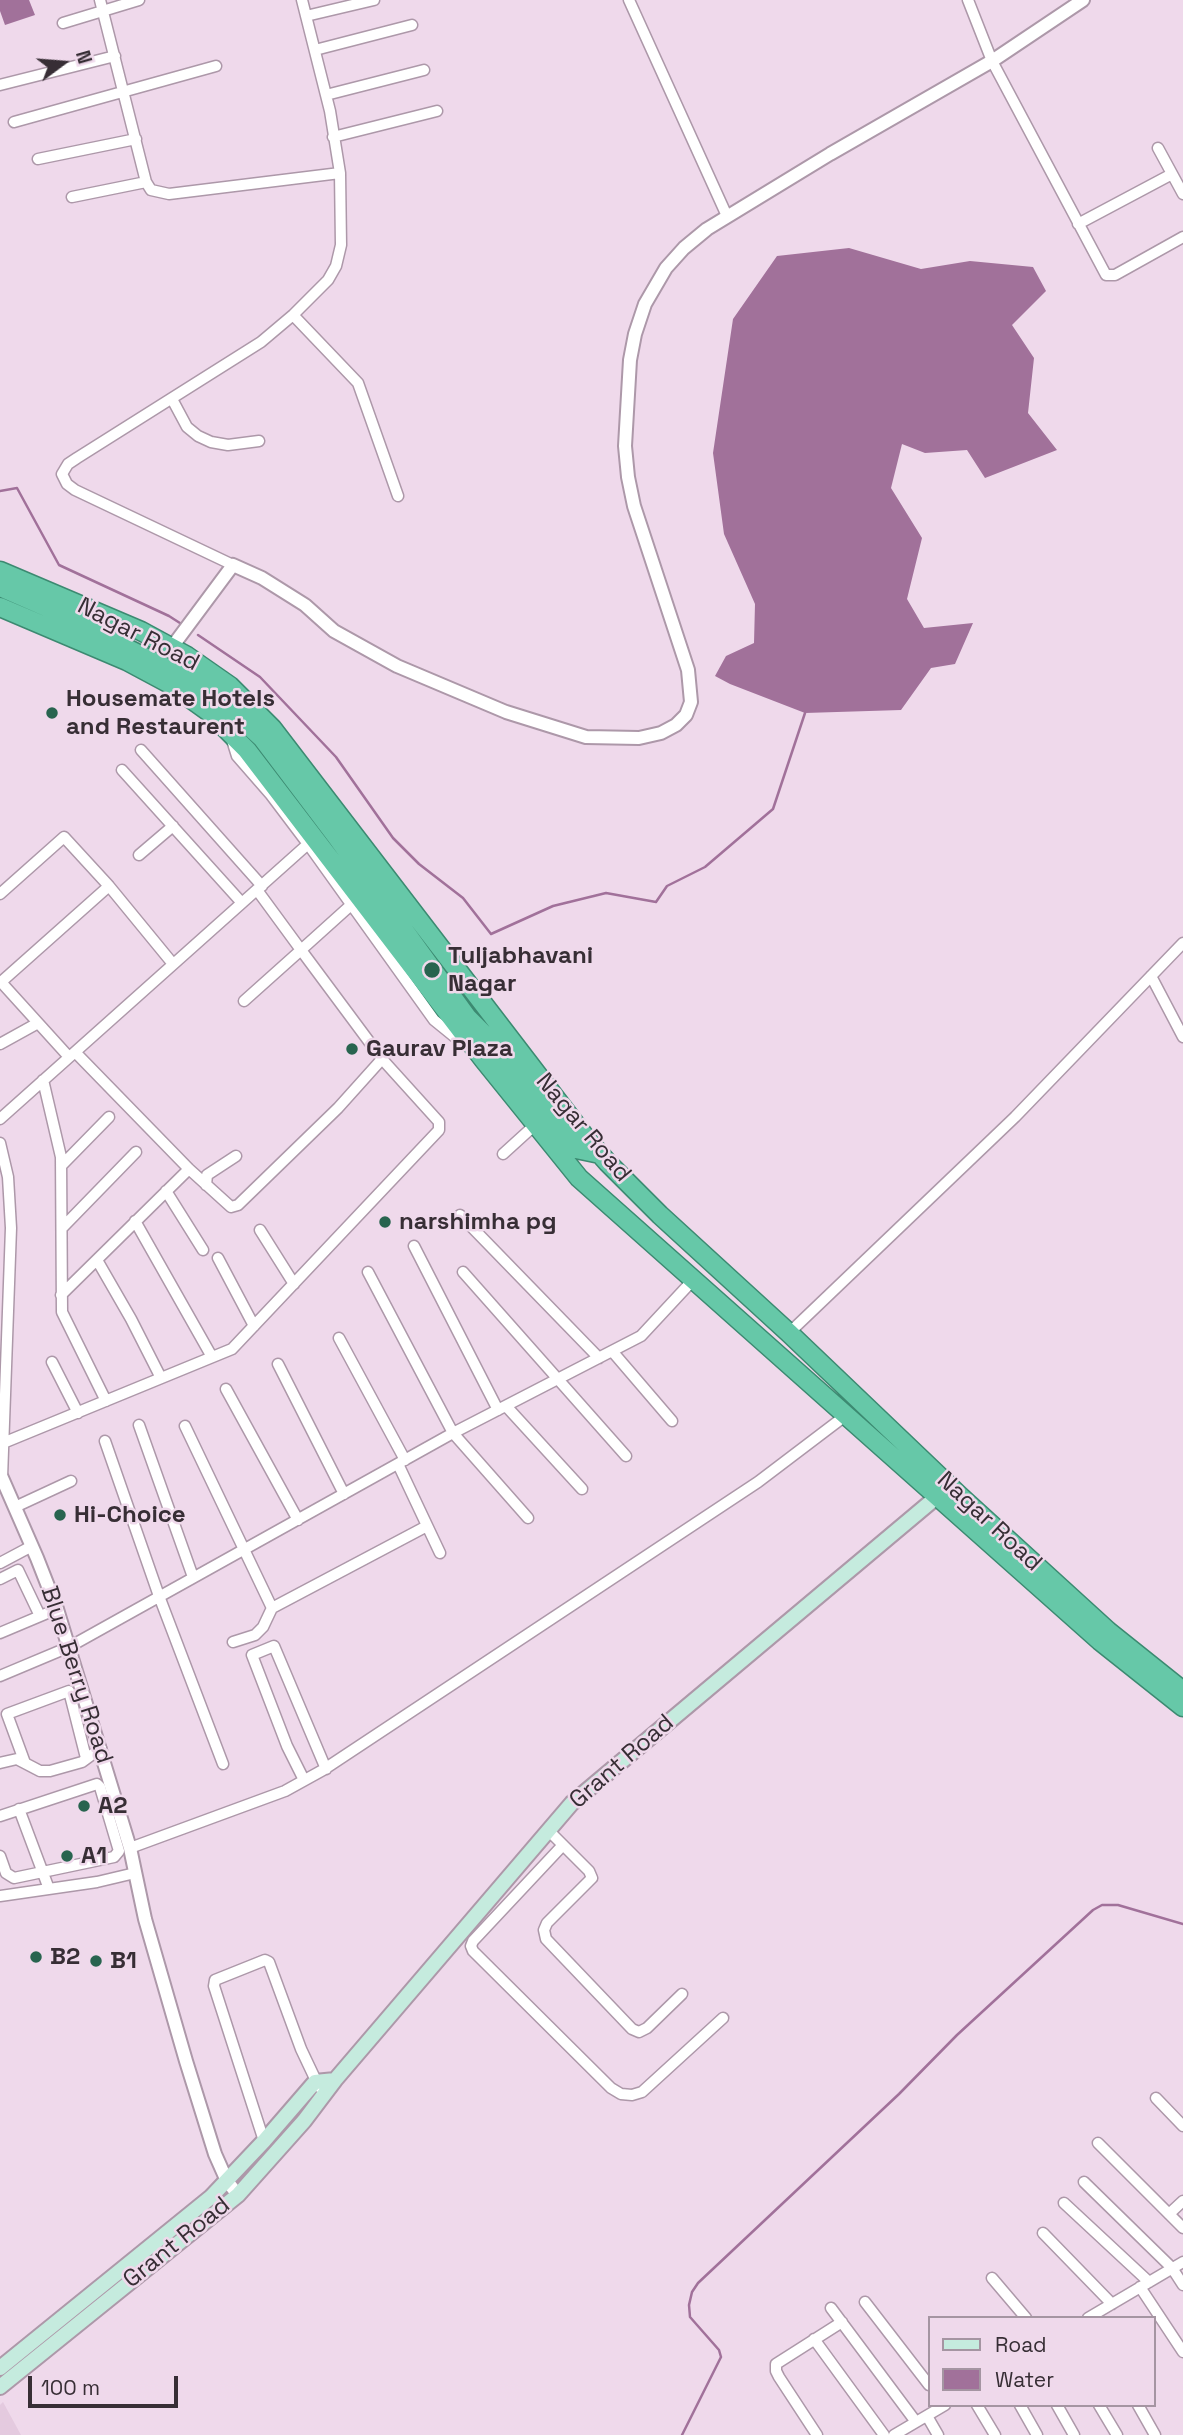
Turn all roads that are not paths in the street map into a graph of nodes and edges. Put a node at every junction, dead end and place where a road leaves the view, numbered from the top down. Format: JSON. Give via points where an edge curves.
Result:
{"nodes":[{"id":1,"x":139,"y":0,"type":"edge"},
{"id":2,"x":302,"y":0,"type":"edge"},
{"id":3,"x":374,"y":0,"type":"edge"},
{"id":4,"x":629,"y":0,"type":"edge"},
{"id":5,"x":968,"y":0,"type":"edge"},
{"id":6,"x":1083,"y":0,"type":"edge"},
{"id":7,"x":102,"y":5,"type":"edge"},
{"id":8,"x":306,"y":16,"type":"junction"},
{"id":9,"x":63,"y":23,"type":"dead end"},
{"id":10,"x":412,"y":25,"type":"dead end"},
{"id":11,"x":315,"y":50,"type":"junction"},
{"id":12,"x":115,"y":56,"type":"junction"},
{"id":13,"x":992,"y":61,"type":"junction"},
{"id":14,"x":216,"y":66,"type":"dead end"},
{"id":15,"x":424,"y":70,"type":"dead end"},
{"id":16,"x":0,"y":85,"type":"edge"},
{"id":17,"x":124,"y":93,"type":"junction"},
{"id":18,"x":326,"y":95,"type":"junction"},
{"id":19,"x":437,"y":111,"type":"dead end"},
{"id":20,"x":14,"y":122,"type":"dead end"},
{"id":21,"x":334,"y":137,"type":"junction"},
{"id":22,"x":136,"y":139,"type":"junction"},
{"id":23,"x":1158,"y":148,"type":"dead end"},
{"id":24,"x":38,"y":159,"type":"dead end"},
{"id":25,"x":340,"y":173,"type":"junction"},
{"id":26,"x":1172,"y":174,"type":"junction"},
{"id":27,"x":146,"y":182,"type":"junction"},
{"id":28,"x":1183,"y":194,"type":"edge"},
{"id":29,"x":72,"y":197,"type":"dead end"},
{"id":30,"x":727,"y":216,"type":"junction"},
{"id":31,"x":1078,"y":225,"type":"junction"},
{"id":32,"x":1183,"y":237,"type":"edge"},
{"id":33,"x":293,"y":315,"type":"junction"},
{"id":34,"x":172,"y":399,"type":"junction"},
{"id":35,"x":259,"y":441,"type":"dead end"},
{"id":36,"x":398,"y":496,"type":"dead end"},
{"id":37,"x":233,"y":565,"type":"junction"},
{"id":38,"x":0,"y":571,"type":"edge"},
{"id":39,"x":0,"y":587,"type":"edge"},
{"id":40,"x":0,"y":607,"type":"edge"},
{"id":41,"x":172,"y":647,"type":"junction"},
{"id":42,"x":230,"y":732,"type":"junction"},
{"id":43,"x":141,"y":750,"type":"dead end"},
{"id":44,"x":122,"y":770,"type":"dead end"},
{"id":45,"x":173,"y":826,"type":"junction"},
{"id":46,"x":308,"y":845,"type":"junction"},
{"id":47,"x":139,"y":855,"type":"dead end"},
{"id":48,"x":109,"y":886,"type":"junction"},
{"id":49,"x":259,"y":888,"type":"junction"},
{"id":50,"x":0,"y":894,"type":"edge"},
{"id":51,"x":242,"y":903,"type":"junction"},
{"id":52,"x":351,"y":905,"type":"junction"},
{"id":53,"x":1183,"y":943,"type":"edge"},
{"id":54,"x":301,"y":950,"type":"junction"},
{"id":55,"x":173,"y":964,"type":"junction"},
{"id":56,"x":1152,"y":976,"type":"junction"},
{"id":57,"x":1,"y":983,"type":"edge"},
{"id":58,"x":244,"y":1001,"type":"dead end"},
{"id":59,"x":38,"y":1023,"type":"junction"},
{"id":60,"x":1183,"y":1037,"type":"edge"},
{"id":61,"x":0,"y":1044,"type":"edge"},
{"id":62,"x":72,"y":1054,"type":"junction"},
{"id":63,"x":382,"y":1059,"type":"junction"},
{"id":64,"x":483,"y":1059,"type":"junction"},
{"id":65,"x":43,"y":1080,"type":"junction"},
{"id":66,"x":109,"y":1118,"type":"dead end"},
{"id":67,"x":0,"y":1119,"type":"edge"},
{"id":68,"x":536,"y":1124,"type":"junction"},
{"id":69,"x":0,"y":1143,"type":"edge"},
{"id":70,"x":136,"y":1152,"type":"dead end"},
{"id":71,"x":503,"y":1154,"type":"dead end"},
{"id":72,"x":236,"y":1156,"type":"dead end"},
{"id":73,"x":604,"y":1158,"type":"junction"},
{"id":74,"x":61,"y":1166,"type":"junction"},
{"id":75,"x":189,"y":1170,"type":"junction"},
{"id":76,"x":206,"y":1185,"type":"junction"},
{"id":77,"x":588,"y":1186,"type":"junction"},
{"id":78,"x":166,"y":1191,"type":"junction"},
{"id":79,"x":460,"y":1215,"type":"dead end"},
{"id":80,"x":135,"y":1221,"type":"junction"},
{"id":81,"x":63,"y":1227,"type":"junction"},
{"id":82,"x":260,"y":1230,"type":"dead end"},
{"id":83,"x":414,"y":1246,"type":"dead end"},
{"id":84,"x":203,"y":1250,"type":"dead end"},
{"id":85,"x":218,"y":1258,"type":"dead end"},
{"id":86,"x":97,"y":1260,"type":"junction"},
{"id":87,"x":368,"y":1272,"type":"dead end"},
{"id":88,"x":463,"y":1272,"type":"dead end"},
{"id":89,"x":694,"y":1279,"type":"junction"},
{"id":90,"x":294,"y":1284,"type":"junction"},
{"id":91,"x":61,"y":1296,"type":"junction"},
{"id":92,"x":254,"y":1326,"type":"junction"},
{"id":93,"x":789,"y":1333,"type":"junction"},
{"id":94,"x":339,"y":1338,"type":"dead end"},
{"id":95,"x":611,"y":1351,"type":"junction"},
{"id":96,"x":212,"y":1357,"type":"junction"},
{"id":97,"x":598,"y":1358,"type":"junction"},
{"id":98,"x":52,"y":1362,"type":"dead end"},
{"id":99,"x":278,"y":1364,"type":"dead end"},
{"id":100,"x":161,"y":1378,"type":"junction"},
{"id":101,"x":558,"y":1378,"type":"junction"},
{"id":102,"x":226,"y":1389,"type":"dead end"},
{"id":103,"x":106,"y":1401,"type":"junction"},
{"id":104,"x":502,"y":1408,"type":"junction"},
{"id":105,"x":78,"y":1413,"type":"junction"},
{"id":106,"x":845,"y":1416,"type":"junction"},
{"id":107,"x":672,"y":1421,"type":"dead end"},
{"id":108,"x":139,"y":1424,"type":"dead end"},
{"id":109,"x":185,"y":1426,"type":"dead end"},
{"id":110,"x":453,"y":1433,"type":"junction"},
{"id":111,"x":105,"y":1441,"type":"dead end"},
{"id":112,"x":3,"y":1443,"type":"junction"},
{"id":113,"x":626,"y":1456,"type":"dead end"},
{"id":114,"x":401,"y":1462,"type":"junction"},
{"id":115,"x":1,"y":1478,"type":"edge"},
{"id":116,"x":71,"y":1481,"type":"dead end"},
{"id":117,"x":582,"y":1489,"type":"dead end"},
{"id":118,"x":943,"y":1492,"type":"junction"},
{"id":119,"x":345,"y":1494,"type":"junction"},
{"id":120,"x":15,"y":1507,"type":"junction"},
{"id":121,"x":528,"y":1518,"type":"dead end"},
{"id":122,"x":298,"y":1520,"type":"junction"},
{"id":123,"x":427,"y":1526,"type":"junction"},
{"id":124,"x":32,"y":1546,"type":"junction"},
{"id":125,"x":245,"y":1549,"type":"junction"},
{"id":126,"x":440,"y":1553,"type":"dead end"},
{"id":127,"x":0,"y":1563,"type":"edge"},
{"id":128,"x":194,"y":1577,"type":"junction"},
{"id":129,"x":0,"y":1579,"type":"edge"},
{"id":130,"x":159,"y":1596,"type":"junction"},
{"id":131,"x":272,"y":1608,"type":"junction"},
{"id":132,"x":57,"y":1609,"type":"junction"},
{"id":133,"x":40,"y":1616,"type":"junction"},
{"id":134,"x":0,"y":1633,"type":"edge"},
{"id":135,"x":233,"y":1642,"type":"dead end"},
{"id":136,"x":69,"y":1647,"type":"junction"},
{"id":137,"x":0,"y":1676,"type":"edge"},
{"id":138,"x":1183,"y":1691,"type":"edge"},
{"id":139,"x":1183,"y":1707,"type":"edge"},
{"id":140,"x":4,"y":1716,"type":"edge"},
{"id":141,"x":102,"y":1752,"type":"junction"},
{"id":142,"x":86,"y":1758,"type":"junction"},
{"id":143,"x":0,"y":1763,"type":"edge"},
{"id":144,"x":26,"y":1763,"type":"junction"},
{"id":145,"x":223,"y":1764,"type":"dead end"},
{"id":146,"x":326,"y":1769,"type":"junction"},
{"id":147,"x":304,"y":1780,"type":"junction"},
{"id":148,"x":19,"y":1809,"type":"junction"},
{"id":149,"x":0,"y":1815,"type":"edge"},
{"id":150,"x":548,"y":1830,"type":"junction"},
{"id":151,"x":563,"y":1845,"type":"junction"},
{"id":152,"x":130,"y":1848,"type":"junction"},
{"id":153,"x":0,"y":1856,"type":"edge"},
{"id":154,"x":44,"y":1873,"type":"junction"},
{"id":155,"x":135,"y":1873,"type":"junction"},
{"id":156,"x":49,"y":1889,"type":"junction"},
{"id":157,"x":0,"y":1896,"type":"edge"},
{"id":158,"x":682,"y":1994,"type":"dead end"},
{"id":159,"x":723,"y":2018,"type":"dead end"},
{"id":160,"x":335,"y":2080,"type":"junction"},
{"id":161,"x":315,"y":2082,"type":"junction"},
{"id":162,"x":325,"y":2094,"type":"junction"},
{"id":163,"x":1156,"y":2098,"type":"dead end"},
{"id":164,"x":1183,"y":2126,"type":"edge"},
{"id":165,"x":264,"y":2141,"type":"junction"},
{"id":166,"x":1098,"y":2143,"type":"dead end"},
{"id":167,"x":227,"y":2181,"type":"junction"},
{"id":168,"x":1084,"y":2182,"type":"dead end"},
{"id":169,"x":238,"y":2195,"type":"junction"},
{"id":170,"x":1183,"y":2201,"type":"edge"},
{"id":171,"x":1064,"y":2203,"type":"dead end"},
{"id":172,"x":1169,"y":2214,"type":"junction"},
{"id":173,"x":1183,"y":2228,"type":"edge"},
{"id":174,"x":1042,"y":2233,"type":"dead end"},
{"id":175,"x":1183,"y":2262,"type":"edge"},
{"id":176,"x":1171,"y":2268,"type":"junction"},
{"id":177,"x":992,"y":2278,"type":"dead end"},
{"id":178,"x":1144,"y":2285,"type":"junction"},
{"id":179,"x":1183,"y":2285,"type":"edge"},
{"id":180,"x":865,"y":2302,"type":"dead end"},
{"id":181,"x":1112,"y":2304,"type":"junction"},
{"id":182,"x":831,"y":2308,"type":"dead end"},
{"id":183,"x":1024,"y":2316,"type":"edge"},
{"id":184,"x":1091,"y":2316,"type":"edge"},
{"id":185,"x":842,"y":2322,"type":"junction"},
{"id":186,"x":814,"y":2339,"type":"junction"},
{"id":187,"x":1183,"y":2352,"type":"edge"},
{"id":188,"x":0,"y":2368,"type":"edge"},
{"id":189,"x":928,"y":2384,"type":"edge"},
{"id":190,"x":0,"y":2387,"type":"edge"},
{"id":191,"x":942,"y":2407,"type":"edge"},
{"id":192,"x":978,"y":2407,"type":"edge"},
{"id":193,"x":1021,"y":2407,"type":"edge"},
{"id":194,"x":1058,"y":2407,"type":"edge"},
{"id":195,"x":1100,"y":2407,"type":"edge"},
{"id":196,"x":1139,"y":2407,"type":"edge"},
{"id":197,"x":927,"y":2416,"type":"junction"},
{"id":198,"x":916,"y":2422,"type":"junction"},
{"id":199,"x":817,"y":2435,"type":"edge"},
{"id":200,"x":884,"y":2435,"type":"edge"},
{"id":201,"x":894,"y":2435,"type":"edge"},
{"id":202,"x":938,"y":2435,"type":"edge"},
{"id":203,"x":995,"y":2435,"type":"edge"},
{"id":204,"x":1037,"y":2435,"type":"edge"},
{"id":205,"x":1074,"y":2435,"type":"edge"},
{"id":206,"x":1117,"y":2435,"type":"edge"},
{"id":207,"x":1155,"y":2435,"type":"edge"}],
"edges":[{"from":1,"to":7,"type":"street"},
{"from":2,"to":8,"type":"street"},
{"from":3,"to":8,"type":"street"},
{"from":4,"to":30,"type":"street"},
{"from":5,"to":13,"type":"street"},
{"from":6,"to":13,"type":"street"},
{"from":7,"to":9,"type":"street"},
{"from":7,"to":12,"type":"street"},
{"from":8,"to":11,"type":"street"},
{"from":10,"to":11,"type":"street"},
{"from":11,"to":18,"type":"street"},
{"from":12,"to":16,"type":"street"},
{"from":12,"to":17,"type":"street"},
{"from":13,"to":30,"type":"street"},
{"from":13,"to":31,"type":"street"},
{"from":14,"to":17,"type":"street"},
{"from":15,"to":18,"type":"street"},
{"from":17,"to":20,"type":"street"},
{"from":17,"to":22,"type":"street"},
{"from":18,"to":21,"type":"street"},
{"from":19,"to":21,"type":"street"},
{"from":21,"to":25,"type":"street"},
{"from":22,"to":24,"type":"street"},
{"from":22,"to":27,"type":"street"},
{"from":23,"to":26,"type":"street"},
{"from":25,"to":27,"type":"street","via":[[169,194],[151,190]]},
{"from":25,"to":33,"type":"street","via":[[341,245],[336,266]]},
{"from":26,"to":28,"type":"street"},
{"from":26,"to":31,"type":"street"},
{"from":27,"to":29,"type":"street"},
{"from":30,"to":37,"type":"street","via":[[684,248],[666,268],[645,304],[630,360],[625,434],[628,477],[690,685],[691,702],[676,725],[639,738],[586,737],[506,712],[397,666],[334,631],[305,605],[262,578]]},
{"from":31,"to":32,"type":"street","via":[[1110,276]]},
{"from":33,"to":34,"type":"street","via":[[261,342]]},
{"from":33,"to":36,"type":"street","via":[[358,383]]},
{"from":34,"to":35,"type":"street","via":[[187,428],[198,436],[228,444]]},
{"from":34,"to":37,"type":"street","via":[[68,464],[62,474],[75,490]]},
{"from":37,"to":41,"type":"street"},
{"from":38,"to":41,"type":"highway","name":"Nagar Road"},
{"from":39,"to":73,"type":"highway","via":[[85,624],[191,680],[261,738],[467,1017],[489,1038],[576,1149]]},
{"from":40,"to":42,"type":"highway","name":"Nagar Road","via":[[170,684]]},
{"from":41,"to":73,"type":"highway","name":"Nagar Road","via":[[230,686],[272,728]]},
{"from":42,"to":46,"type":"street","via":[[236,756]]},
{"from":42,"to":64,"type":"highway","name":"Nagar Road"},
{"from":43,"to":49,"type":"street"},
{"from":44,"to":45,"type":"street"},
{"from":45,"to":47,"type":"street"},
{"from":45,"to":51,"type":"street"},
{"from":46,"to":49,"type":"street"},
{"from":46,"to":52,"type":"street"},
{"from":48,"to":50,"type":"street","via":[[64,837]]},
{"from":48,"to":55,"type":"street"},
{"from":48,"to":57,"type":"street"},
{"from":49,"to":51,"type":"street"},
{"from":49,"to":54,"type":"street"},
{"from":51,"to":55,"type":"street"},
{"from":52,"to":54,"type":"street"},
{"from":52,"to":64,"type":"street","via":[[434,1020]]},
{"from":53,"to":56,"type":"street"},
{"from":54,"to":58,"type":"street"},
{"from":54,"to":63,"type":"street"},
{"from":55,"to":62,"type":"street"},
{"from":56,"to":60,"type":"street"},
{"from":56,"to":93,"type":"street","via":[[1015,1116]]},
{"from":57,"to":59,"type":"street"},
{"from":59,"to":61,"type":"street"},
{"from":59,"to":62,"type":"street"},
{"from":62,"to":65,"type":"street"},
{"from":62,"to":75,"type":"street"},
{"from":63,"to":76,"type":"street","via":[[237,1205],[228,1206]]},
{"from":63,"to":90,"type":"street","via":[[439,1122],[439,1130]]},
{"from":64,"to":68,"type":"highway","name":"Nagar Road"},
{"from":65,"to":67,"type":"street"},
{"from":65,"to":74,"type":"street"},
{"from":66,"to":74,"type":"street"},
{"from":68,"to":71,"type":"street"},
{"from":68,"to":77,"type":"highway","name":"Nagar Road"},
{"from":69,"to":112,"type":"street","via":[[8,1177],[11,1228]]},
{"from":70,"to":81,"type":"street"},
{"from":72,"to":76,"type":"street","via":[[207,1175]]},
{"from":73,"to":77,"type":"highway"},
{"from":73,"to":93,"type":"highway","name":"Nagar Road"},
{"from":74,"to":81,"type":"street"},
{"from":75,"to":76,"type":"street"},
{"from":75,"to":78,"type":"street"},
{"from":77,"to":89,"type":"highway","name":"Nagar Road"},
{"from":78,"to":80,"type":"street"},
{"from":78,"to":84,"type":"street"},
{"from":79,"to":97,"type":"street"},
{"from":80,"to":86,"type":"street"},
{"from":80,"to":96,"type":"street"},
{"from":81,"to":91,"type":"street"},
{"from":82,"to":90,"type":"street"},
{"from":83,"to":104,"type":"street"},
{"from":85,"to":92,"type":"street"},
{"from":86,"to":91,"type":"street"},
{"from":86,"to":100,"type":"street"},
{"from":87,"to":110,"type":"street"},
{"from":88,"to":101,"type":"street"},
{"from":89,"to":95,"type":"street","via":[[641,1336]]},
{"from":89,"to":106,"type":"highway","name":"Nagar Road"},
{"from":90,"to":92,"type":"street"},
{"from":91,"to":103,"type":"street","via":[[65,1320]]},
{"from":92,"to":96,"type":"street","via":[[232,1349]]},
{"from":93,"to":118,"type":"highway","name":"Nagar Road","via":[[916,1452]]},
{"from":94,"to":114,"type":"street"},
{"from":95,"to":97,"type":"street"},
{"from":95,"to":107,"type":"street"},
{"from":96,"to":100,"type":"street"},
{"from":97,"to":101,"type":"street"},
{"from":98,"to":105,"type":"street"},
{"from":99,"to":119,"type":"street"},
{"from":100,"to":103,"type":"street"},
{"from":101,"to":104,"type":"street"},
{"from":101,"to":113,"type":"street"},
{"from":102,"to":122,"type":"street"},
{"from":103,"to":105,"type":"street"},
{"from":104,"to":110,"type":"street"},
{"from":104,"to":117,"type":"street"},
{"from":105,"to":112,"type":"street"},
{"from":106,"to":118,"type":"highway","name":"Nagar Road"},
{"from":106,"to":146,"type":"street","via":[[758,1482]]},
{"from":108,"to":128,"type":"street"},
{"from":109,"to":125,"type":"street"},
{"from":110,"to":114,"type":"street"},
{"from":110,"to":121,"type":"street"},
{"from":111,"to":130,"type":"street"},
{"from":112,"to":115,"type":"street"},
{"from":114,"to":119,"type":"street"},
{"from":114,"to":123,"type":"street"},
{"from":115,"to":120,"type":"street","name":"Blue Berry Road"},
{"from":116,"to":120,"type":"street"},
{"from":118,"to":138,"type":"highway","name":"Nagar Road"},
{"from":118,"to":139,"type":"highway","name":"Nagar Road","via":[[1100,1641]]},
{"from":118,"to":150,"type":"main road","name":"Grant Road","via":[[572,1803]]},
{"from":119,"to":122,"type":"street"},
{"from":120,"to":124,"type":"street","name":"Blue Berry Road"},
{"from":122,"to":125,"type":"street"},
{"from":123,"to":126,"type":"street"},
{"from":123,"to":131,"type":"street"},
{"from":124,"to":127,"type":"street"},
{"from":124,"to":132,"type":"street","name":"Blue Berry Road"},
{"from":125,"to":128,"type":"street"},
{"from":125,"to":131,"type":"street"},
{"from":128,"to":130,"type":"street"},
{"from":129,"to":133,"type":"street","via":[[18,1570]]},
{"from":130,"to":136,"type":"street"},
{"from":130,"to":145,"type":"street"},
{"from":131,"to":135,"type":"street","via":[[255,1635]]},
{"from":132,"to":133,"type":"street"},
{"from":132,"to":136,"type":"street","name":"Blue Berry Road"},
{"from":133,"to":134,"type":"street"},
{"from":136,"to":137,"type":"street"},
{"from":136,"to":141,"type":"street","name":"Blue Berry Road"},
{"from":140,"to":142,"type":"street","via":[[69,1691]]},
{"from":140,"to":144,"type":"street"},
{"from":141,"to":142,"type":"street"},
{"from":141,"to":152,"type":"street","name":"Blue Berry Road"},
{"from":142,"to":144,"type":"street","via":[[44,1772]]},
{"from":143,"to":144,"type":"street","via":[[13,1758]]},
{"from":146,"to":147,"type":"street"},
{"from":146,"to":147,"type":"street","via":[[274,1646],[252,1655]]},
{"from":147,"to":152,"type":"street"},
{"from":148,"to":149,"type":"street"},
{"from":148,"to":154,"type":"street"},
{"from":148,"to":154,"type":"street","via":[[95,1783],[100,1787],[118,1853]]},
{"from":150,"to":151,"type":"street"},
{"from":150,"to":160,"type":"main road","name":"Grant Road"},
{"from":151,"to":158,"type":"street","via":[[592,1878],[547,1923],[546,1939],[639,2032]]},
{"from":151,"to":159,"type":"street","via":[[473,1941],[473,1951],[621,2094],[642,2092]]},
{"from":152,"to":155,"type":"street","name":"Blue Berry Road"},
{"from":153,"to":154,"type":"street","via":[[11,1877]]},
{"from":154,"to":156,"type":"street"},
{"from":155,"to":156,"type":"street"},
{"from":155,"to":167,"type":"street","name":"Blue Berry Road","via":[[186,2061]]},
{"from":156,"to":157,"type":"street"},
{"from":160,"to":161,"type":"main road"},
{"from":160,"to":162,"type":"main road","name":"Grant Road"},
{"from":161,"to":162,"type":"street"},
{"from":161,"to":165,"type":"main road","name":"Grant Road"},
{"from":161,"to":165,"type":"street","via":[[269,1962],[215,1980]]},
{"from":162,"to":169,"type":"main road","name":"Grant Road"},
{"from":163,"to":164,"type":"street"},
{"from":165,"to":167,"type":"main road","name":"Grant Road"},
{"from":166,"to":172,"type":"street"},
{"from":167,"to":169,"type":"street","name":"Blue Berry Road"},
{"from":167,"to":188,"type":"main road","name":"Grant Road"},
{"from":168,"to":176,"type":"street"},
{"from":169,"to":190,"type":"main road","name":"Grant Road"},
{"from":170,"to":172,"type":"street"},
{"from":171,"to":178,"type":"street"},
{"from":172,"to":173,"type":"street"},
{"from":174,"to":181,"type":"street"},
{"from":175,"to":176,"type":"street"},
{"from":176,"to":178,"type":"street"},
{"from":176,"to":179,"type":"street"},
{"from":177,"to":183,"type":"street"},
{"from":178,"to":181,"type":"street"},
{"from":178,"to":187,"type":"street"},
{"from":180,"to":189,"type":"street"},
{"from":181,"to":184,"type":"street"},
{"from":182,"to":185,"type":"street"},
{"from":185,"to":186,"type":"street"},
{"from":185,"to":198,"type":"street"},
{"from":186,"to":199,"type":"street","via":[[776,2364],[776,2371]]},
{"from":186,"to":200,"type":"street"},
{"from":191,"to":197,"type":"street"},
{"from":192,"to":203,"type":"street"},
{"from":193,"to":204,"type":"street"},
{"from":194,"to":205,"type":"street"},
{"from":195,"to":206,"type":"street"},
{"from":196,"to":207,"type":"street"},
{"from":197,"to":198,"type":"street"},
{"from":197,"to":202,"type":"street"},
{"from":198,"to":201,"type":"street"}]}
